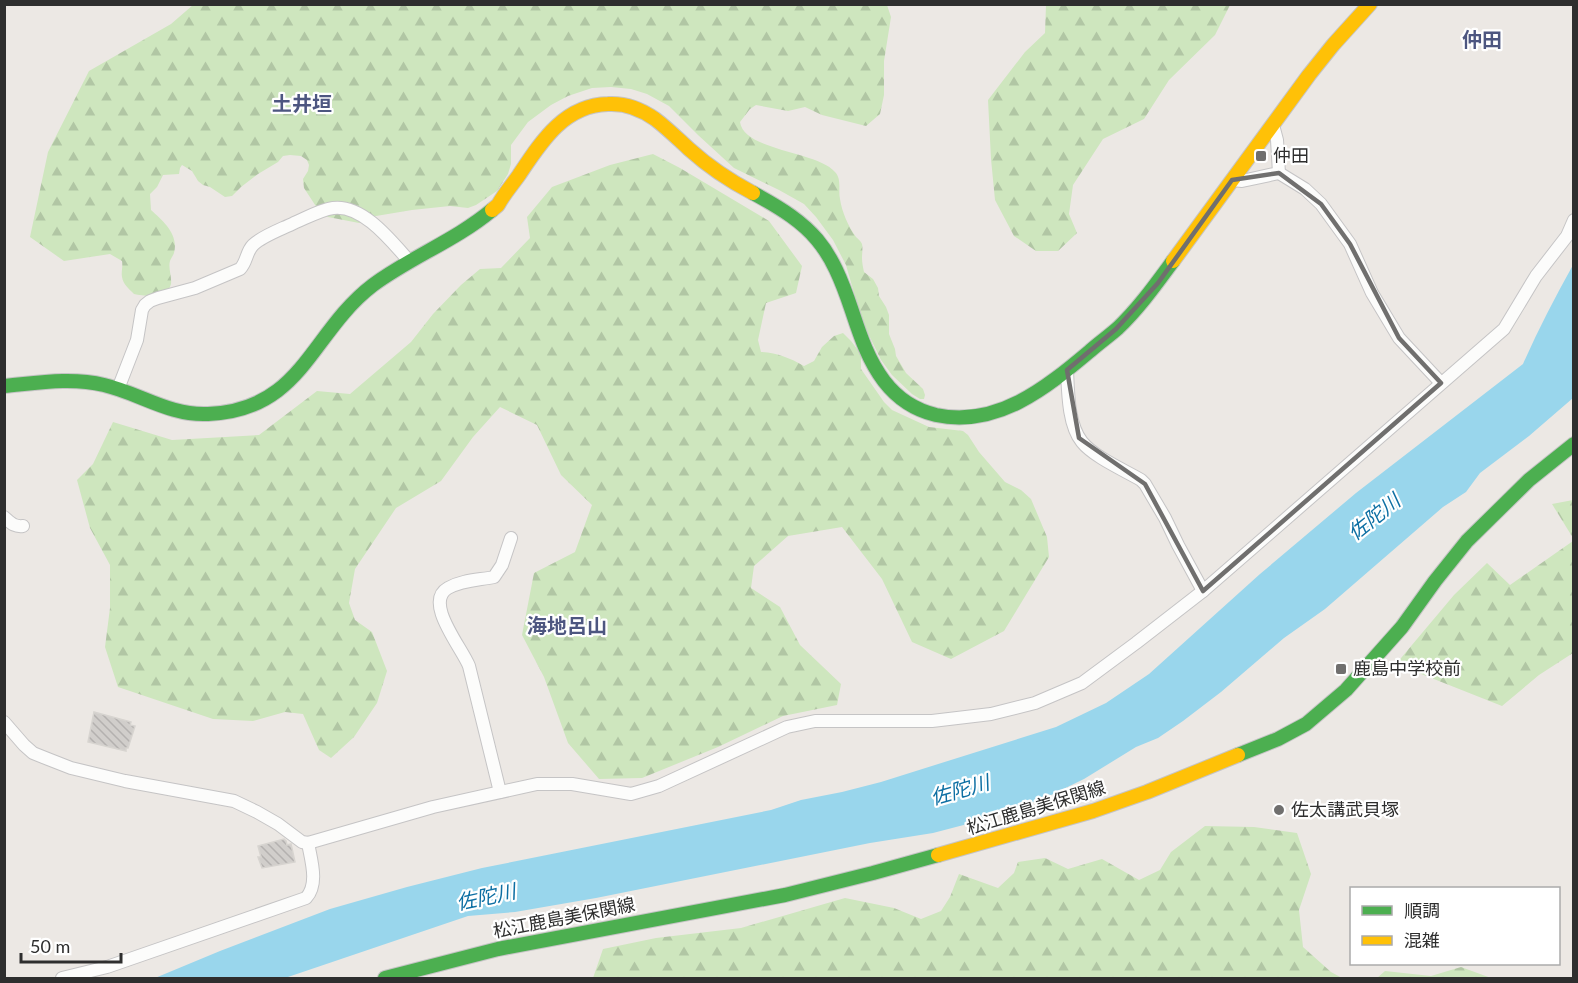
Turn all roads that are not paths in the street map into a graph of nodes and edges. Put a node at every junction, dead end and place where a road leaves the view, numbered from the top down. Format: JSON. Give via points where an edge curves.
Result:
{"nodes":[{"id":1,"x":1371,"y":4,"type":"edge"},
{"id":2,"x":1273,"y":125,"type":"junction"},
{"id":3,"x":1279,"y":173,"type":"junction"},
{"id":4,"x":1232,"y":180,"type":"junction"},
{"id":5,"x":1574,"y":220,"type":"edge"},
{"id":6,"x":1570,"y":238,"type":"edge"},
{"id":7,"x":410,"y":262,"type":"junction"},
{"id":8,"x":1067,"y":370,"type":"junction"},
{"id":9,"x":1442,"y":383,"type":"junction"},
{"id":10,"x":4,"y":386,"type":"edge"},
{"id":11,"x":118,"y":389,"type":"junction"},
{"id":12,"x":1574,"y":444,"type":"edge"},
{"id":13,"x":4,"y":517,"type":"edge"},
{"id":14,"x":23,"y":526,"type":"dead end"},
{"id":15,"x":511,"y":538,"type":"dead end"},
{"id":16,"x":1203,"y":591,"type":"junction"},
{"id":17,"x":4,"y":722,"type":"edge"},
{"id":18,"x":500,"y":792,"type":"junction"},
{"id":19,"x":308,"y":843,"type":"junction"},
{"id":20,"x":62,"y":978,"type":"edge"},
{"id":21,"x":386,"y":978,"type":"edge"}],
"edges":[{"from":1,"to":2,"type":"street","via":[[1333,45]]},
{"from":2,"to":3,"type":"street"},
{"from":2,"to":4,"type":"street"},
{"from":3,"to":4,"type":"street"},
{"from":3,"to":9,"type":"street","via":[[1321,204],[1350,244],[1372,293],[1400,338]]},
{"from":4,"to":8,"type":"street","via":[[1151,290],[1116,330]]},
{"from":5,"to":6,"type":"street"},
{"from":6,"to":9,"type":"street","via":[[1536,276],[1504,329]]},
{"from":7,"to":8,"type":"street","via":[[498,205],[541,142],[563,119],[581,108],[622,104],[637,107],[726,178],[803,222],[823,245],[839,274],[862,343],[879,374],[901,399],[926,412],[958,419],[990,415]]},
{"from":7,"to":11,"type":"street","via":[[352,303],[287,386],[263,401],[208,415],[178,412]]},
{"from":7,"to":11,"type":"street","via":[[380,229],[352,210],[335,208],[305,218],[259,240],[240,269],[145,304],[137,340]]},
{"from":8,"to":16,"type":"street","via":[[1071,415],[1079,438],[1090,450],[1145,484]]},
{"from":9,"to":16,"type":"street"},
{"from":10,"to":11,"type":"street","via":[[77,382]]},
{"from":12,"to":21,"type":"street","name":"松江鹿島美保関線","via":[[1529,480],[1467,541],[1402,627],[1346,690],[1306,724],[1278,739],[1093,811],[904,865],[785,896],[498,949]]},
{"from":13,"to":14,"type":"street"},
{"from":15,"to":18,"type":"street","via":[[494,577],[452,586],[439,600],[444,621],[469,666]]},
{"from":16,"to":18,"type":"street","via":[[1082,683],[1035,703],[991,714],[932,721],[815,721],[787,727],[659,786],[631,794],[572,784],[537,784]]},
{"from":17,"to":19,"type":"street","via":[[33,753],[48,759],[125,781],[234,801]]},
{"from":18,"to":19,"type":"street"},
{"from":19,"to":20,"type":"street","via":[[313,882],[306,898],[107,967]]}]}
